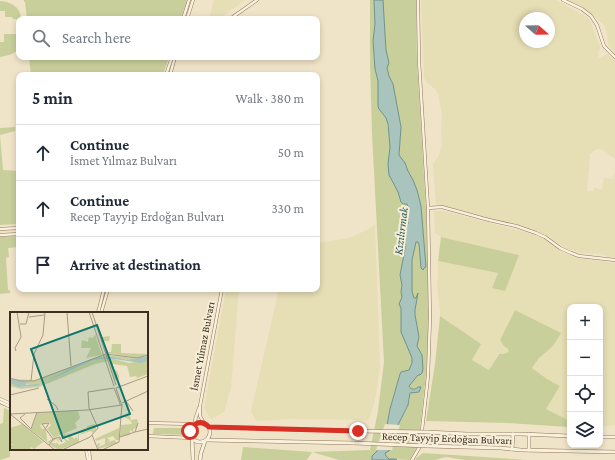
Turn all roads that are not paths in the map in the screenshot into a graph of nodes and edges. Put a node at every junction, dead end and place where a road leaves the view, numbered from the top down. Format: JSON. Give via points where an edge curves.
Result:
{"nodes":[{"id":1,"x":189,"y":0,"type":"edge"},
{"id":2,"x":193,"y":0,"type":"edge"},
{"id":3,"x":257,"y":0,"type":"edge"},
{"id":4,"x":418,"y":0,"type":"edge"},
{"id":5,"x":563,"y":0,"type":"edge"},
{"id":6,"x":184,"y":16,"type":"edge"},
{"id":7,"x":188,"y":16,"type":"edge"},
{"id":8,"x":234,"y":16,"type":"edge"},
{"id":9,"x":615,"y":57,"type":"edge"},
{"id":10,"x":171,"y":60,"type":"edge"},
{"id":11,"x":174,"y":60,"type":"edge"},
{"id":12,"x":167,"y":72,"type":"edge"},
{"id":13,"x":171,"y":72,"type":"edge"},
{"id":14,"x":428,"y":208,"type":"junction"},
{"id":15,"x":16,"y":228,"type":"edge"},
{"id":16,"x":0,"y":229,"type":"edge"},
{"id":17,"x":16,"y":234,"type":"edge"},
{"id":18,"x":0,"y":235,"type":"edge"},
{"id":19,"x":615,"y":260,"type":"edge"},
{"id":20,"x":103,"y":292,"type":"edge"},
{"id":21,"x":107,"y":292,"type":"edge"},
{"id":22,"x":221,"y":292,"type":"edge"},
{"id":23,"x":98,"y":312,"type":"edge"},
{"id":24,"x":101,"y":312,"type":"edge"},
{"id":25,"x":0,"y":399,"type":"edge"},
{"id":26,"x":0,"y":402,"type":"edge"},
{"id":27,"x":10,"y":404,"type":"edge"},
{"id":28,"x":10,"y":405,"type":"edge"},
{"id":29,"x":200,"y":406,"type":"junction"},
{"id":30,"x":148,"y":423,"type":"edge"},
{"id":31,"x":204,"y":423,"type":"junction"},
{"id":32,"x":194,"y":424,"type":"junction"},
{"id":33,"x":209,"y":427,"type":"junction"},
{"id":34,"x":513,"y":434,"type":"junction"},
{"id":35,"x":529,"y":434,"type":"junction"},
{"id":36,"x":148,"y":436,"type":"edge"},
{"id":37,"x":567,"y":436,"type":"edge"},
{"id":38,"x":603,"y":436,"type":"edge"},
{"id":39,"x":615,"y":437,"type":"edge"},
{"id":40,"x":192,"y":438,"type":"junction"},
{"id":41,"x":206,"y":440,"type":"junction"},
{"id":42,"x":512,"y":449,"type":"junction"},
{"id":43,"x":86,"y":450,"type":"edge"},
{"id":44,"x":528,"y":450,"type":"junction"},
{"id":45,"x":615,"y":452,"type":"edge"},
{"id":46,"x":89,"y":460,"type":"edge"},
{"id":47,"x":193,"y":460,"type":"edge"},
{"id":48,"x":200,"y":460,"type":"edge"},
{"id":49,"x":412,"y":460,"type":"edge"}],
"edges":[{"from":1,"to":6,"type":"street"},
{"from":2,"to":7,"type":"street"},
{"from":3,"to":8,"type":"street"},
{"from":4,"to":14,"type":"street"},
{"from":5,"to":9,"type":"street","via":[[591,16],[604,46]]},
{"from":10,"to":12,"type":"street"},
{"from":11,"to":13,"type":"street"},
{"from":14,"to":19,"type":"street","via":[[442,207],[526,230],[545,237],[579,256]]},
{"from":14,"to":49,"type":"street","via":[[428,376],[419,448]]},
{"from":15,"to":16,"type":"street"},
{"from":17,"to":18,"type":"street"},
{"from":20,"to":23,"type":"street"},
{"from":21,"to":24,"type":"street"},
{"from":22,"to":29,"type":"street","name":"İsmet Yılmaz Bulvarı"},
{"from":25,"to":27,"type":"street"},
{"from":26,"to":28,"type":"street"},
{"from":29,"to":31,"type":"street","name":"İsmet Yılmaz Bulvarı","via":[[200,416]]},
{"from":29,"to":32,"type":"street","name":"İsmet Yılmaz Bulvarı"},
{"from":30,"to":32,"type":"street"},
{"from":31,"to":32,"type":"street"},
{"from":31,"to":33,"type":"street"},
{"from":32,"to":40,"type":"street","name":"İsmet Yılmaz Bulvarı","via":[[190,431]]},
{"from":33,"to":34,"type":"street","name":"Recep Tayyip Erdoğan Bulvarı","bridge":true},
{"from":33,"to":41,"type":"street","via":[[210,434]]},
{"from":34,"to":35,"type":"street","name":"Recep Tayyip Erdoğan Bulvarı"},
{"from":34,"to":42,"type":"street"},
{"from":35,"to":37,"type":"street","name":"Recep Tayyip Erdoğan Bulvarı"},
{"from":35,"to":44,"type":"street"},
{"from":36,"to":40,"type":"street"},
{"from":38,"to":39,"type":"street"},
{"from":40,"to":41,"type":"street","via":[[198,442]]},
{"from":40,"to":47,"type":"street","name":"İsmet Yılmaz Bulvarı"},
{"from":41,"to":42,"type":"street","name":"Recep Tayyip Erdoğan Bulvarı","bridge":true},
{"from":41,"to":48,"type":"street"},
{"from":42,"to":44,"type":"street","name":"Recep Tayyip Erdoğan Bulvarı"},
{"from":43,"to":46,"type":"street"},
{"from":44,"to":45,"type":"street","name":"Recep Tayyip Erdoğan Bulvarı"}]}
